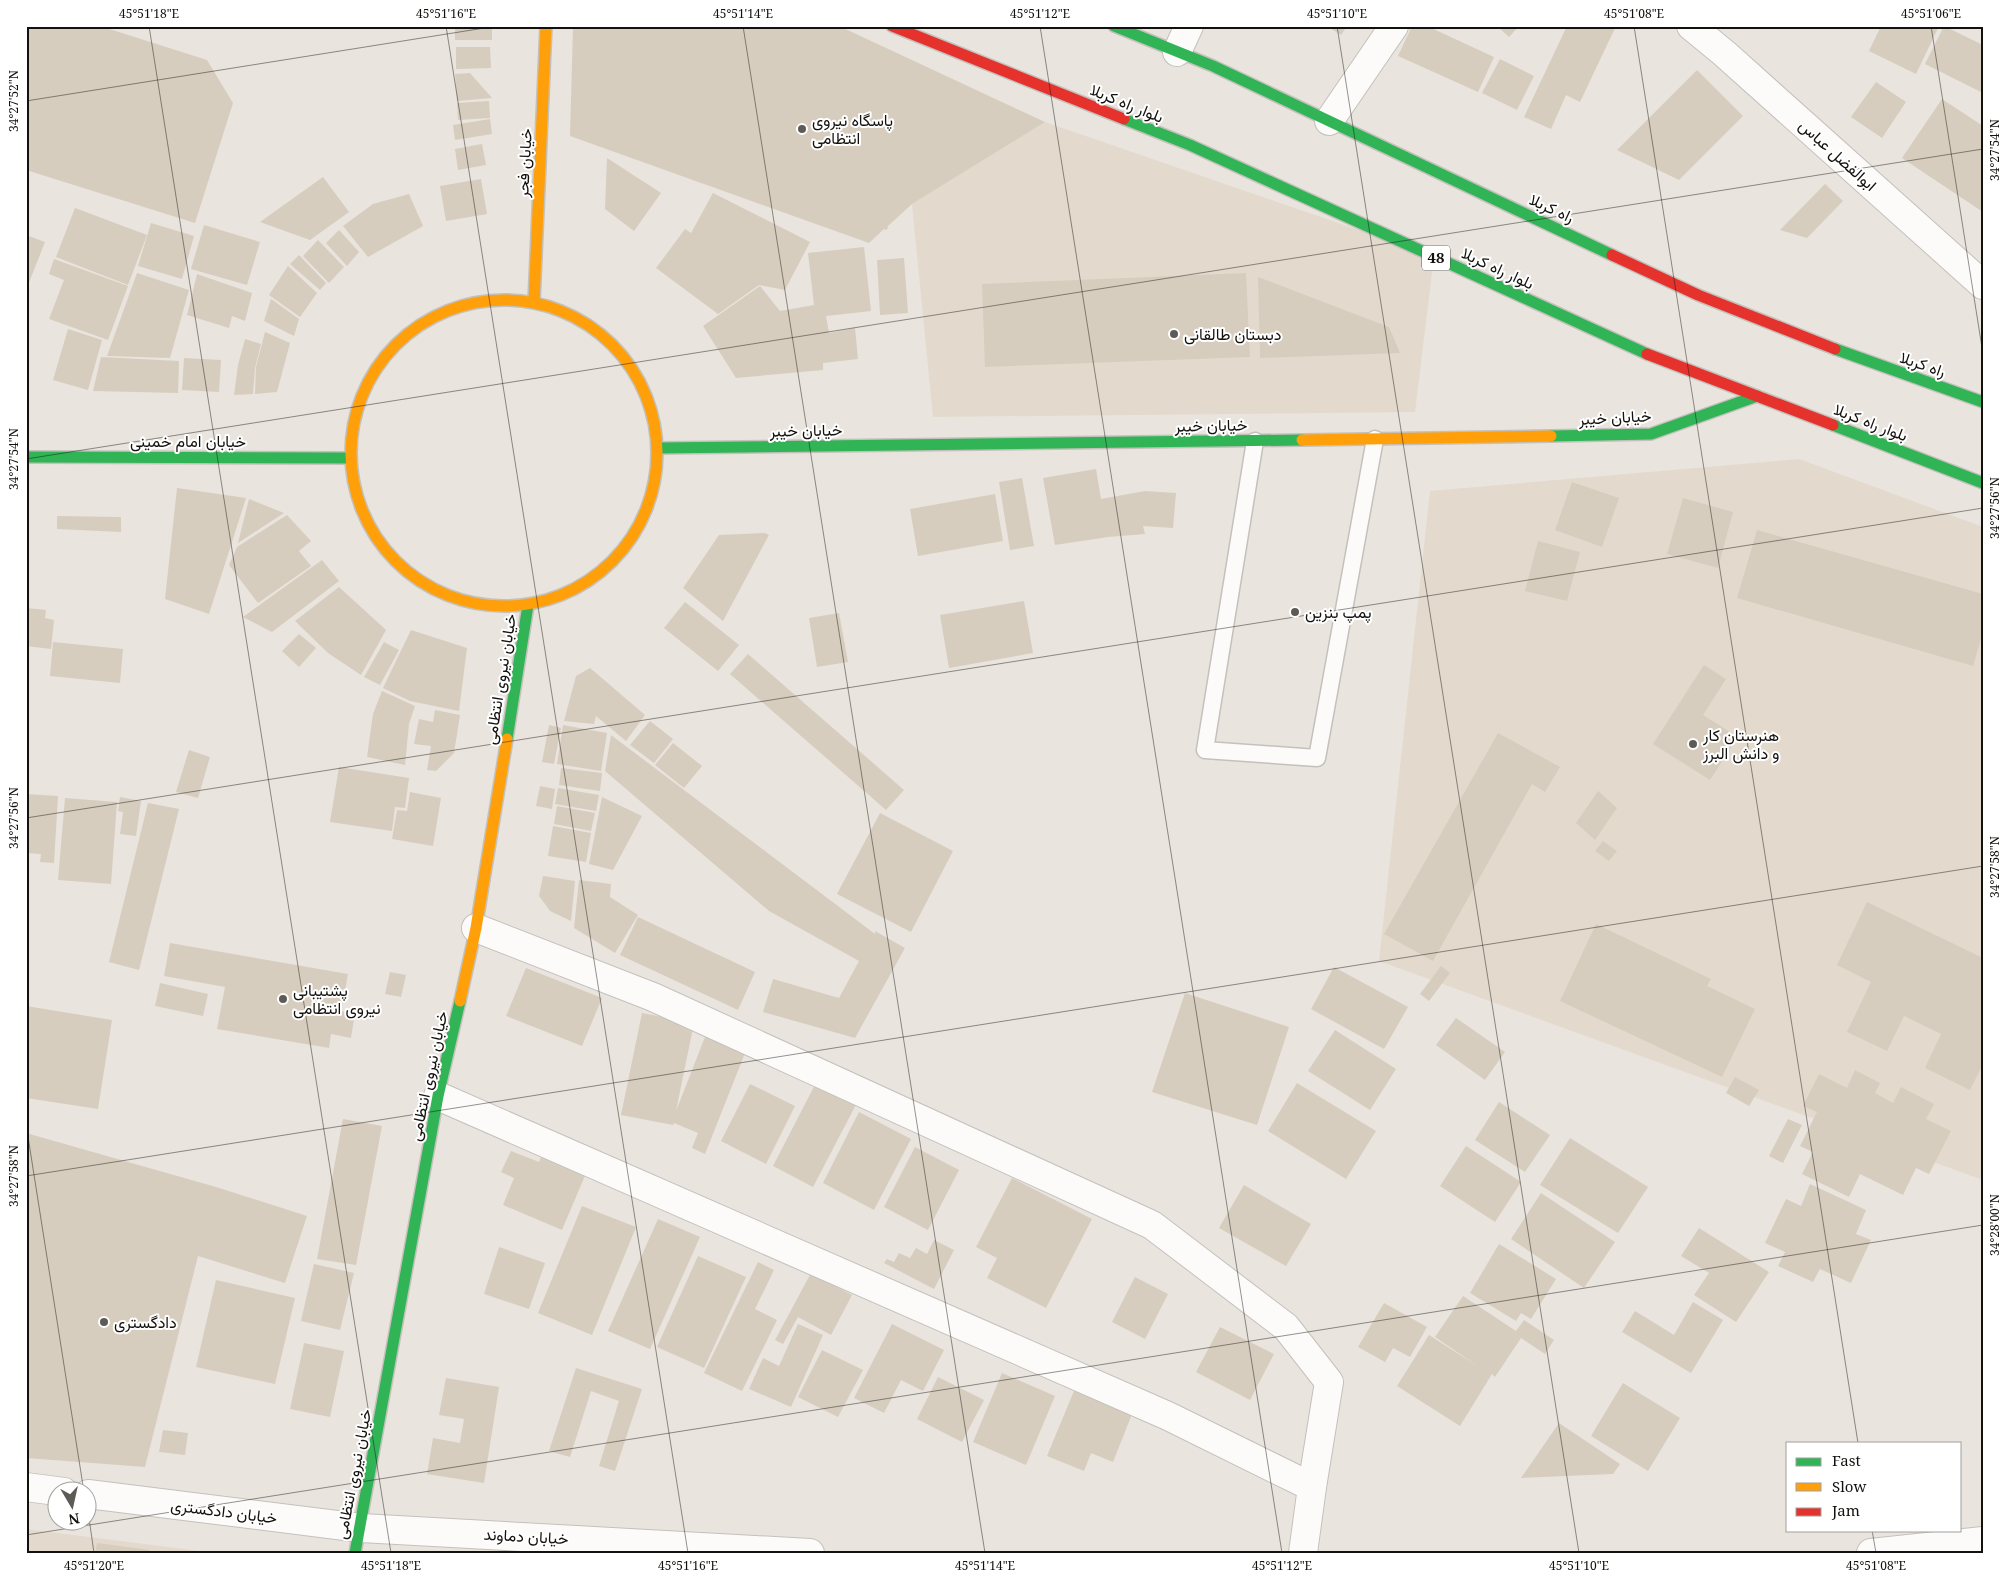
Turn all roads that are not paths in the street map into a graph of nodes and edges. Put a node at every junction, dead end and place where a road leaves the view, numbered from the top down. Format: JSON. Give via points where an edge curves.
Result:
{"nodes":[{"id":1,"x":546,"y":26,"type":"edge"},
{"id":2,"x":892,"y":26,"type":"edge"},
{"id":3,"x":1114,"y":26,"type":"edge"},
{"id":4,"x":1189,"y":26,"type":"edge"},
{"id":5,"x":1394,"y":26,"type":"edge"},
{"id":6,"x":1691,"y":26,"type":"edge"},
{"id":7,"x":1177,"y":52,"type":"junction"},
{"id":8,"x":1330,"y":121,"type":"junction"},
{"id":9,"x":1983,"y":285,"type":"edge"},
{"id":10,"x":534,"y":302,"type":"junction"},
{"id":11,"x":1757,"y":396,"type":"junction"},
{"id":12,"x":1983,"y":402,"type":"edge"},
{"id":13,"x":1376,"y":439,"type":"junction"},
{"id":14,"x":1254,"y":441,"type":"junction"},
{"id":15,"x":659,"y":448,"type":"junction"},
{"id":16,"x":26,"y":457,"type":"edge"},
{"id":17,"x":350,"y":458,"type":"junction"},
{"id":18,"x":1983,"y":483,"type":"edge"},
{"id":19,"x":528,"y":605,"type":"junction"},
{"id":20,"x":476,"y":928,"type":"junction"},
{"id":21,"x":438,"y":1096,"type":"junction"},
{"id":22,"x":26,"y":1487,"type":"edge"},
{"id":23,"x":1312,"y":1487,"type":"junction"},
{"id":24,"x":48,"y":1490,"type":"edge"},
{"id":25,"x":98,"y":1496,"type":"edge"},
{"id":26,"x":358,"y":1540,"type":"edge"},
{"id":27,"x":1983,"y":1541,"type":"edge"},
{"id":28,"x":810,"y":1553,"type":"edge"},
{"id":29,"x":1302,"y":1553,"type":"edge"},
{"id":30,"x":1871,"y":1553,"type":"edge"}],
"edges":[{"from":1,"to":10,"type":"main road","name":"خیابان فجر"},
{"from":2,"to":11,"type":"main road","name":"بلوار راه کربلا","number":"48","via":[[1190,145],[1664,362]]},
{"from":3,"to":7,"type":"main road","name":"راه کربلا"},
{"from":4,"to":7,"type":"street"},
{"from":5,"to":8,"type":"street"},
{"from":6,"to":9,"type":"street","name":"ابوالفضل عباس"},
{"from":7,"to":8,"type":"main road","name":"راه کربلا"},
{"from":8,"to":12,"type":"main road","name":"راه کربلا","via":[[1698,295],[1870,363]]},
{"from":10,"to":15,"type":"main road","via":[[567,313],[597,330],[622,353],[641,382],[654,414]]},
{"from":10,"to":17,"type":"main road","via":[[500,300],[465,305],[433,317],[405,336],[381,361],[363,391],[353,424]]},
{"from":11,"to":13,"type":"main road","name":"خیابان خیبر","via":[[1651,434]]},
{"from":11,"to":18,"type":"main road","name":"بلوار راه کربلا","number":"48"},
{"from":13,"to":14,"type":"main road","name":"خیابان خیبر"},
{"from":13,"to":14,"type":"lane","via":[[1317,758],[1204,750]]},
{"from":14,"to":15,"type":"main road","name":"خیابان خیبر"},
{"from":15,"to":19,"type":"main road","via":[[656,486],[643,520],[623,551],[596,577],[564,595]]},
{"from":16,"to":17,"type":"main road","name":"خیابان امام خمینی"},
{"from":17,"to":19,"type":"main road","via":[[354,491],[366,521],[383,549],[406,572],[433,590],[463,602],[495,607]]},
{"from":19,"to":20,"type":"main road","name":"خیابان نیروی انتظامی"},
{"from":20,"to":21,"type":"main road","name":"خیابان نیروی انتظامی"},
{"from":20,"to":23,"type":"street","via":[[653,997],[1152,1224],[1286,1327],[1329,1382]]},
{"from":21,"to":23,"type":"street","via":[[1168,1416]]},
{"from":21,"to":26,"type":"main road","name":"خیابان نیروی انتظامی"},
{"from":22,"to":24,"type":"street"},
{"from":23,"to":29,"type":"street"},
{"from":25,"to":26,"type":"street","name":"خیابان دادگستری"},
{"from":26,"to":28,"type":"street","name":"خیابان دماوند"},
{"from":27,"to":30,"type":"street"}]}
